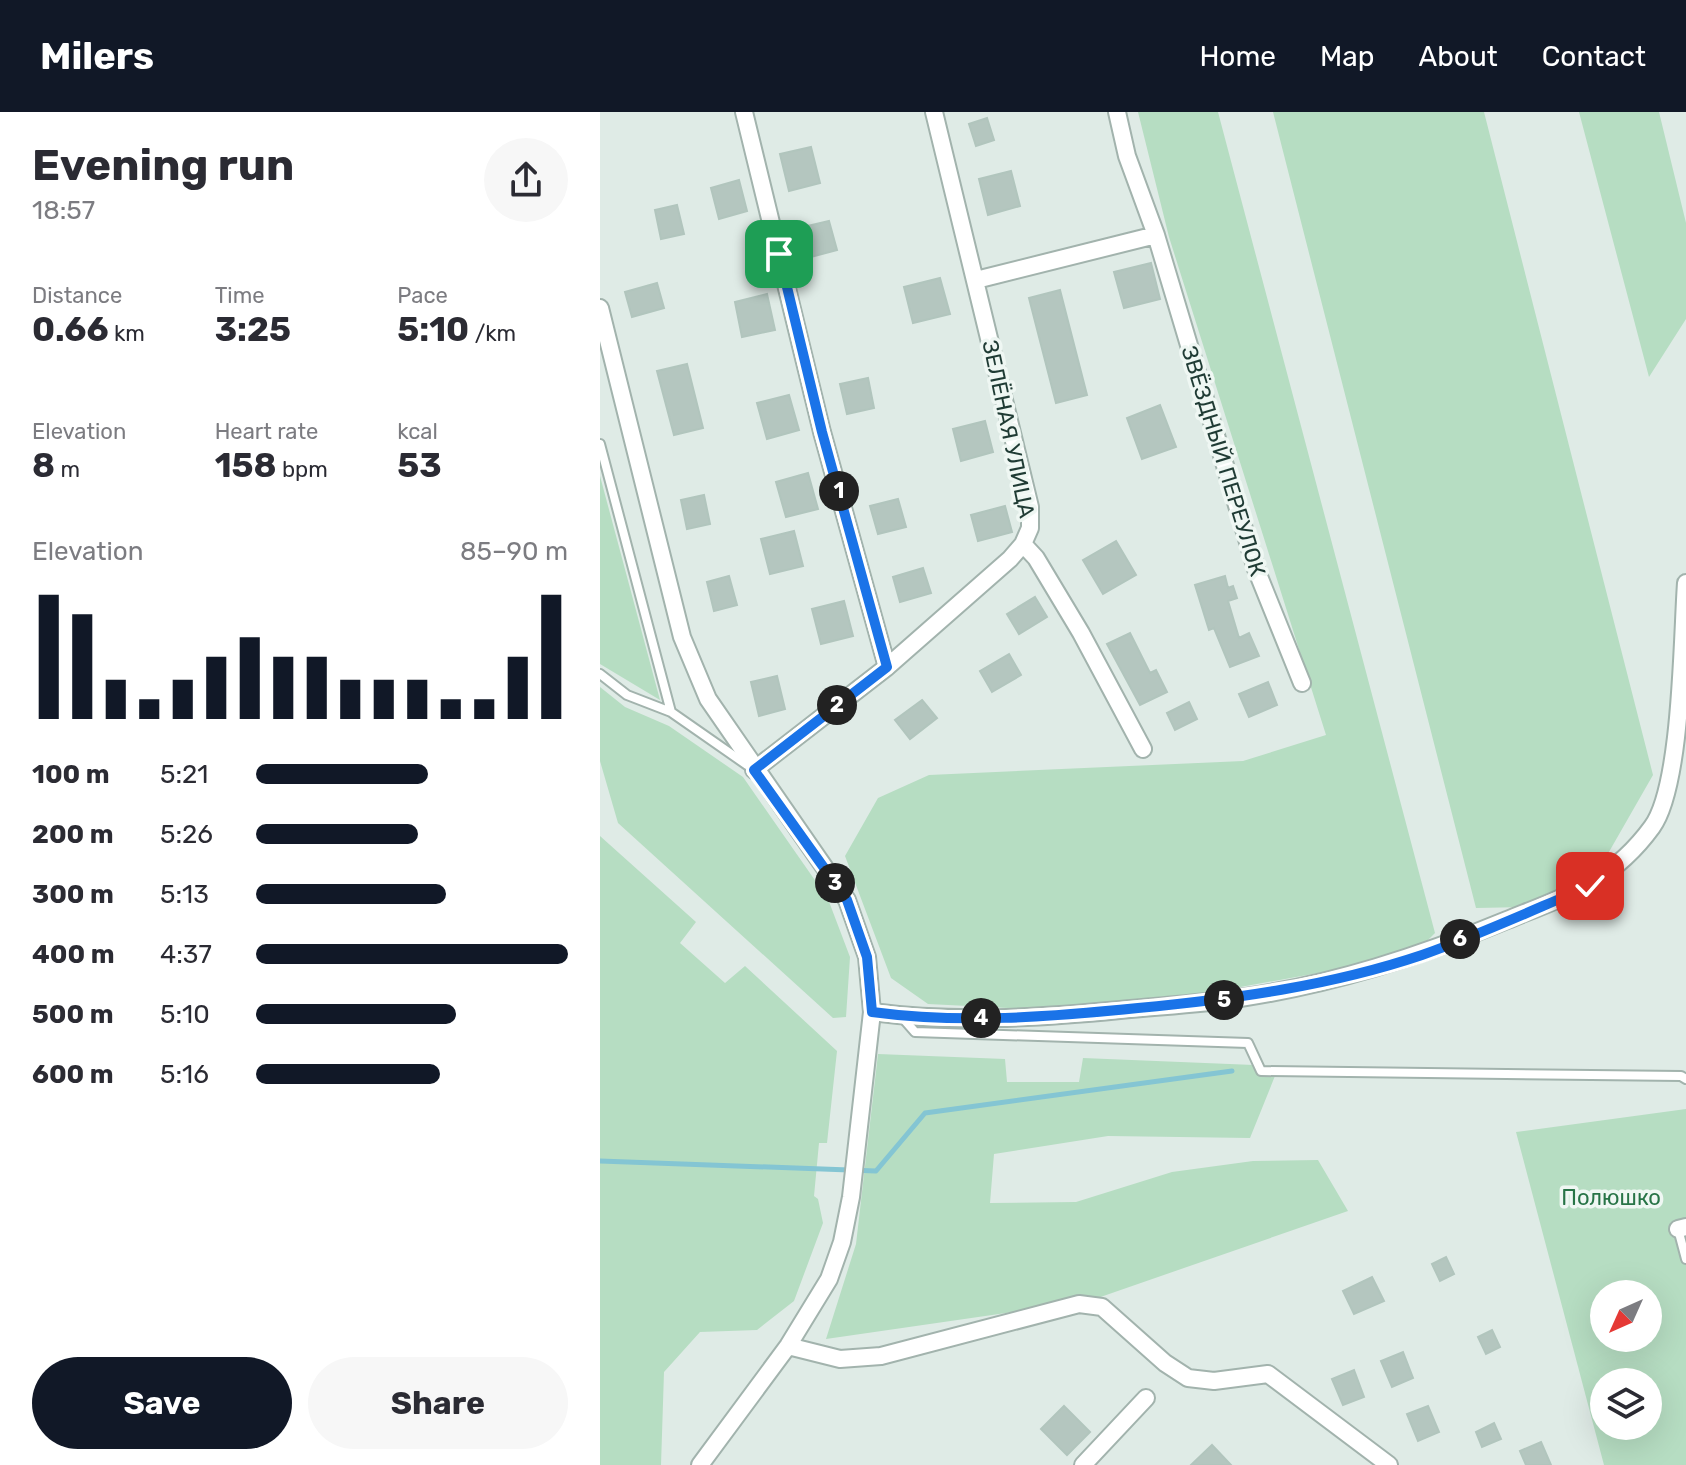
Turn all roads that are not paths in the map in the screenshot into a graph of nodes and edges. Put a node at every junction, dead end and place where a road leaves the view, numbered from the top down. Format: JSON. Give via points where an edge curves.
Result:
{"nodes":[{"id":1,"x":744,"y":112,"type":"edge"},
{"id":2,"x":934,"y":112,"type":"edge"},
{"id":3,"x":1117,"y":112,"type":"edge"},
{"id":4,"x":1156,"y":235,"type":"junction"},
{"id":5,"x":976,"y":280,"type":"junction"},
{"id":6,"x":600,"y":308,"type":"edge"},
{"id":7,"x":600,"y":444,"type":"edge"},
{"id":8,"x":1023,"y":544,"type":"junction"},
{"id":9,"x":1686,"y":583,"type":"edge"},
{"id":10,"x":887,"y":667,"type":"junction"},
{"id":11,"x":600,"y":674,"type":"edge"},
{"id":12,"x":1302,"y":683,"type":"dead end"},
{"id":13,"x":671,"y":712,"type":"junction"},
{"id":14,"x":1143,"y":749,"type":"dead end"},
{"id":15,"x":1679,"y":769,"type":"edge"},
{"id":16,"x":754,"y":770,"type":"junction"},
{"id":17,"x":872,"y":1012,"type":"junction"},
{"id":18,"x":901,"y":1015,"type":"junction"},
{"id":19,"x":1686,"y":1079,"type":"edge"},
{"id":20,"x":1682,"y":1228,"type":"edge"},
{"id":21,"x":1686,"y":1259,"type":"edge"},
{"id":22,"x":788,"y":1346,"type":"junction"},
{"id":23,"x":1146,"y":1398,"type":"dead end"},
{"id":24,"x":700,"y":1465,"type":"edge"},
{"id":25,"x":1083,"y":1465,"type":"edge"},
{"id":26,"x":1389,"y":1465,"type":"edge"}],
"edges":[{"from":1,"to":10,"type":"street","via":[[822,432]]},
{"from":2,"to":5,"type":"street","name":"ЗЕЛЁНАЯ УЛИЦА"},
{"from":3,"to":4,"type":"street","name":"ЗВЁЗДНЫЙ ПЕРЕУЛОК"},
{"from":4,"to":5,"type":"street"},
{"from":4,"to":12,"type":"street","name":"ЗВЁЗДНЫЙ ПЕРЕУЛОК","via":[[1247,543]]},
{"from":5,"to":8,"type":"street","name":"ЗЕЛЁНАЯ УЛИЦА","via":[[1030,507]]},
{"from":6,"to":16,"type":"street","via":[[682,637],[708,699]]},
{"from":7,"to":13,"type":"lane"},
{"from":8,"to":10,"type":"street","name":"ЗЕЛЁНАЯ УЛИЦА"},
{"from":8,"to":14,"type":"street","via":[[1081,633]]},
{"from":9,"to":15,"type":"street"},
{"from":10,"to":16,"type":"street","name":"ЗЕЛЁНАЯ УЛИЦА"},
{"from":11,"to":13,"type":"lane","via":[[627,695]]},
{"from":13,"to":16,"type":"lane"},
{"from":15,"to":18,"type":"street","via":[[1654,825],[1590,886],[1424,954],[1241,998],[1040,1018]]},
{"from":16,"to":17,"type":"street","via":[[847,900],[867,957]]},
{"from":17,"to":18,"type":"street"},
{"from":17,"to":22,"type":"street","via":[[842,1242],[829,1279]]},
{"from":18,"to":19,"type":"lane","via":[[915,1032],[1248,1043],[1261,1071]]},
{"from":20,"to":21,"type":"lane"},
{"from":22,"to":24,"type":"street"},
{"from":22,"to":26,"type":"street","via":[[840,1359],[881,1356],[1079,1304],[1102,1307],[1188,1378],[1214,1381],[1268,1374]]},
{"from":23,"to":25,"type":"street"}]}
